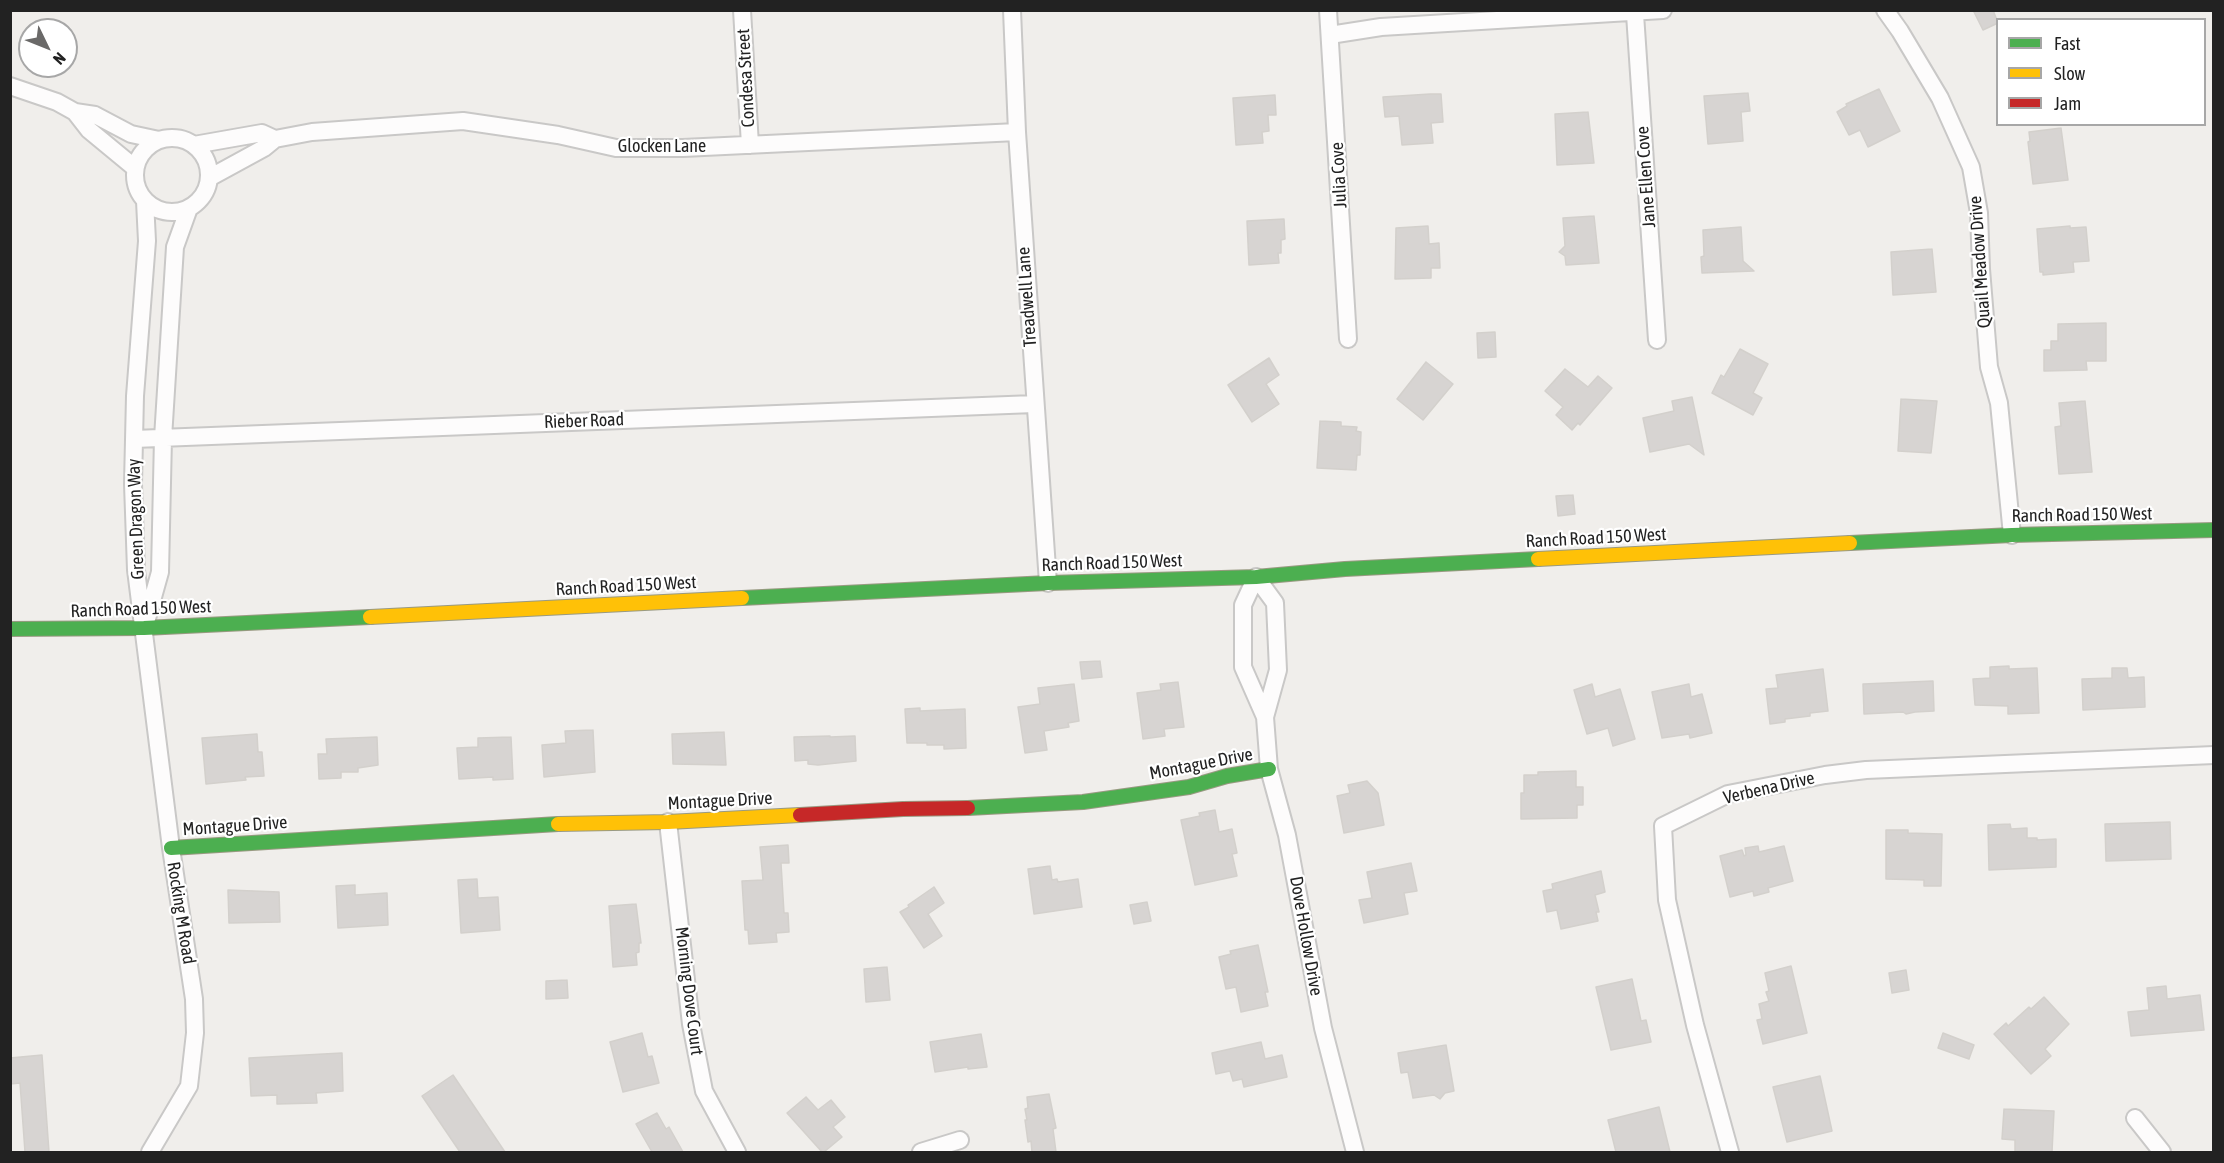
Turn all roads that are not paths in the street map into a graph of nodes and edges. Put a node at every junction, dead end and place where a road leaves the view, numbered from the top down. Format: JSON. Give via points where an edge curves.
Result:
{"nodes":[{"id":1,"x":742,"y":10,"type":"edge"},
{"id":2,"x":1012,"y":10,"type":"edge"},
{"id":3,"x":1328,"y":10,"type":"edge"},
{"id":4,"x":1663,"y":10,"type":"edge"},
{"id":5,"x":1885,"y":10,"type":"edge"},
{"id":6,"x":1635,"y":14,"type":"junction"},
{"id":7,"x":1330,"y":35,"type":"junction"},
{"id":8,"x":10,"y":86,"type":"edge"},
{"id":9,"x":75,"y":112,"type":"junction"},
{"id":10,"x":1017,"y":132,"type":"junction"},
{"id":11,"x":275,"y":139,"type":"junction"},
{"id":12,"x":159,"y":140,"type":"junction"},
{"id":13,"x":194,"y":145,"type":"junction"},
{"id":14,"x":750,"y":145,"type":"junction"},
{"id":15,"x":135,"y":168,"type":"junction"},
{"id":16,"x":208,"y":178,"type":"junction"},
{"id":17,"x":145,"y":201,"type":"junction"},
{"id":18,"x":189,"y":208,"type":"junction"},
{"id":19,"x":1348,"y":339,"type":"dead end"},
{"id":20,"x":1657,"y":340,"type":"dead end"},
{"id":21,"x":1034,"y":404,"type":"junction"},
{"id":22,"x":163,"y":438,"type":"junction"},
{"id":23,"x":134,"y":439,"type":"junction"},
{"id":24,"x":2214,"y":530,"type":"edge"},
{"id":25,"x":2012,"y":534,"type":"junction"},
{"id":26,"x":1256,"y":577,"type":"junction"},
{"id":27,"x":1048,"y":583,"type":"junction"},
{"id":28,"x":144,"y":628,"type":"junction"},
{"id":29,"x":10,"y":630,"type":"edge"},
{"id":30,"x":1265,"y":717,"type":"junction"},
{"id":31,"x":2214,"y":755,"type":"edge"},
{"id":32,"x":1269,"y":769,"type":"junction"},
{"id":33,"x":668,"y":822,"type":"junction"},
{"id":34,"x":171,"y":848,"type":"junction"},
{"id":35,"x":2135,"y":1118,"type":"dead end"},
{"id":36,"x":960,"y":1140,"type":"dead end"},
{"id":37,"x":150,"y":1152,"type":"edge"},
{"id":38,"x":737,"y":1152,"type":"edge"},
{"id":39,"x":921,"y":1152,"type":"edge"},
{"id":40,"x":1355,"y":1152,"type":"edge"},
{"id":41,"x":1730,"y":1152,"type":"edge"},
{"id":42,"x":2162,"y":1152,"type":"edge"}],
"edges":[{"from":1,"to":14,"type":"street","name":"Condesa Street"},
{"from":2,"to":10,"type":"street","name":"Treadwell Lane"},
{"from":3,"to":7,"type":"street","name":"Julia Cove"},
{"from":4,"to":6,"type":"street"},
{"from":5,"to":25,"type":"street","name":"Quail Meadow Drive","via":[[1940,98],[1971,166],[1979,213],[1989,367],[1999,403]]},
{"from":6,"to":7,"type":"street","via":[[1381,27]]},
{"from":6,"to":20,"type":"street","name":"Jane Ellen Cove"},
{"from":7,"to":19,"type":"street","name":"Julia Cove"},
{"from":8,"to":9,"type":"street"},
{"from":9,"to":12,"type":"street","via":[[95,114],[131,134]]},
{"from":9,"to":15,"type":"street","via":[[89,130]]},
{"from":10,"to":14,"type":"street","name":"Glocken Lane"},
{"from":10,"to":21,"type":"street","name":"Treadwell Lane"},
{"from":11,"to":13,"type":"street","name":"Glocken Lane","via":[[261,133]]},
{"from":11,"to":14,"type":"street","name":"Glocken Lane","via":[[312,132],[463,122],[558,135],[616,148]]},
{"from":11,"to":16,"type":"street","name":"Glocken Lane"},
{"from":12,"to":13,"type":"street","via":[[171,138]]},
{"from":12,"to":15,"type":"street","via":[[140,156]]},
{"from":13,"to":16,"type":"street","via":[[203,154]]},
{"from":15,"to":17,"type":"street","via":[[138,191]]},
{"from":16,"to":18,"type":"street","via":[[199,200]]},
{"from":17,"to":18,"type":"street","via":[[166,212]]},
{"from":17,"to":23,"type":"street","name":"Green Dragon Way","via":[[147,241]]},
{"from":18,"to":22,"type":"street","name":"Green Dragon Way","via":[[175,247]]},
{"from":21,"to":22,"type":"street","name":"Rieber Road"},
{"from":21,"to":27,"type":"street","name":"Treadwell Lane"},
{"from":22,"to":23,"type":"street","name":"Rieber Road"},
{"from":22,"to":28,"type":"street","name":"Green Dragon Way","via":[[160,572]]},
{"from":23,"to":28,"type":"street","name":"Green Dragon Way","via":[[136,570]]},
{"from":24,"to":25,"type":"main road","name":"Ranch Road 150 West"},
{"from":25,"to":26,"type":"main road","name":"Ranch Road 150 West"},
{"from":26,"to":27,"type":"main road","name":"Ranch Road 150 West"},
{"from":26,"to":30,"type":"street","name":"Dove Hollow Drive","via":[[1243,605],[1243,668]]},
{"from":26,"to":30,"type":"street","name":"Dove Hollow Drive","via":[[1275,603],[1278,670]]},
{"from":27,"to":28,"type":"main road","name":"Ranch Road 150 West"},
{"from":28,"to":29,"type":"main road","name":"Ranch Road 150 West"},
{"from":28,"to":34,"type":"street","name":"Rocking M Road"},
{"from":30,"to":32,"type":"street","name":"Dove Hollow Drive"},
{"from":31,"to":41,"type":"street","name":"Verbena Drive","via":[[1825,775],[1728,794],[1663,826],[1667,900],[1695,1025]]},
{"from":32,"to":33,"type":"main road","name":"Montague Drive","via":[[1189,787],[1083,802]]},
{"from":32,"to":40,"type":"street","name":"Dove Hollow Drive","via":[[1287,835],[1323,1028]]},
{"from":33,"to":34,"type":"main road","name":"Montague Drive","via":[[516,826]]},
{"from":33,"to":38,"type":"street","name":"Morning Dove Court","via":[[691,1024],[704,1092]]},
{"from":34,"to":37,"type":"street","name":"Rocking M Road","via":[[194,999],[195,1032],[189,1086]]},
{"from":35,"to":42,"type":"street"},
{"from":36,"to":39,"type":"street"}]}
